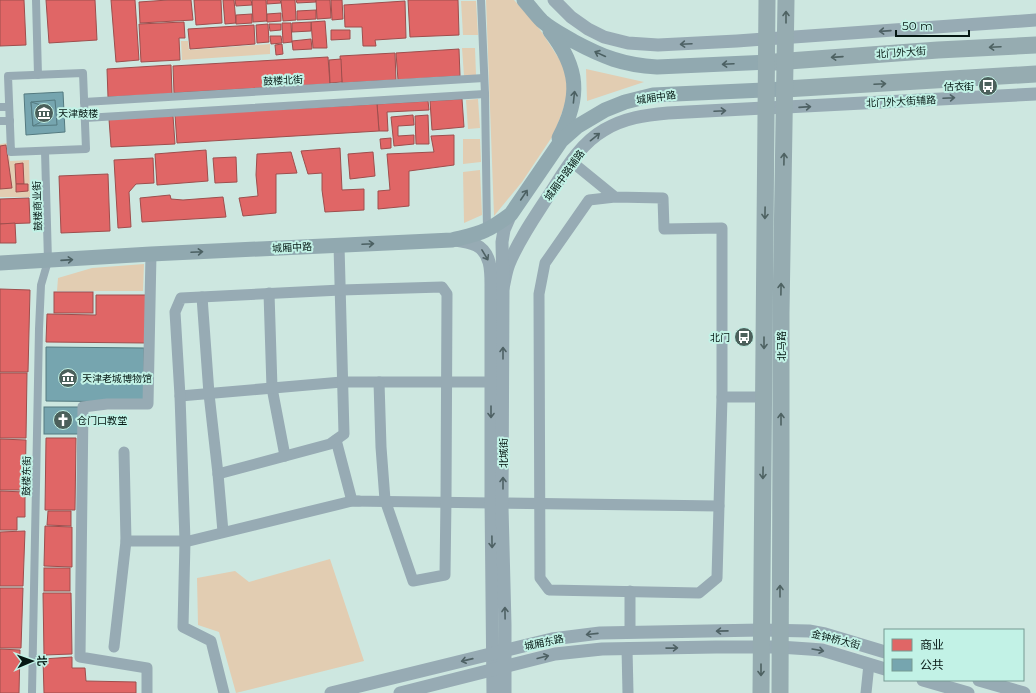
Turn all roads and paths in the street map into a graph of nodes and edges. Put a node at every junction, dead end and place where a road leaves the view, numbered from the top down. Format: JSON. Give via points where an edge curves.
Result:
{"nodes":[{"id":1,"x":36,"y":0,"type":"edge"},
{"id":2,"x":480,"y":0,"type":"edge"},
{"id":3,"x":524,"y":0,"type":"edge"},
{"id":4,"x":767,"y":0,"type":"edge"},
{"id":5,"x":786,"y":0,"type":"edge"},
{"id":6,"x":557,"y":1,"type":"edge"},
{"id":7,"x":1036,"y":20,"type":"edge"},
{"id":8,"x":543,"y":22,"type":"junction"},
{"id":9,"x":786,"y":38,"type":"junction"},
{"id":10,"x":767,"y":39,"type":"junction"},
{"id":11,"x":1036,"y":45,"type":"edge"},
{"id":12,"x":785,"y":61,"type":"junction"},
{"id":13,"x":767,"y":62,"type":"junction"},
{"id":14,"x":1036,"y":74,"type":"edge"},
{"id":15,"x":38,"y":75,"type":"junction"},
{"id":16,"x":484,"y":78,"type":"junction"},
{"id":17,"x":785,"y":89,"type":"junction"},
{"id":18,"x":766,"y":90,"type":"junction"},
{"id":19,"x":485,"y":94,"type":"junction"},
{"id":20,"x":1036,"y":94,"type":"edge"},
{"id":21,"x":84,"y":102,"type":"junction"},
{"id":22,"x":0,"y":107,"type":"edge"},
{"id":23,"x":9,"y":107,"type":"junction"},
{"id":24,"x":766,"y":108,"type":"junction"},
{"id":25,"x":785,"y":108,"type":"junction"},
{"id":26,"x":85,"y":118,"type":"junction"},
{"id":27,"x":0,"y":121,"type":"edge"},
{"id":28,"x":10,"y":121,"type":"junction"},
{"id":29,"x":45,"y":151,"type":"junction"},
{"id":30,"x":548,"y":158,"type":"junction"},
{"id":31,"x":572,"y":162,"type":"junction"},
{"id":32,"x":615,"y":197,"type":"junction"},
{"id":33,"x":511,"y":214,"type":"junction"},
{"id":34,"x":487,"y":230,"type":"junction"},
{"id":35,"x":452,"y":240,"type":"junction"},
{"id":36,"x":339,"y":245,"type":"junction"},
{"id":37,"x":151,"y":254,"type":"junction"},
{"id":38,"x":48,"y":261,"type":"junction"},
{"id":39,"x":0,"y":263,"type":"edge"},
{"id":40,"x":503,"y":288,"type":"junction"},
{"id":41,"x":341,"y":290,"type":"junction"},
{"id":42,"x":269,"y":293,"type":"junction"},
{"id":43,"x":202,"y":297,"type":"junction"},
{"id":44,"x":342,"y":382,"type":"junction"},
{"id":45,"x":379,"y":382,"type":"junction"},
{"id":46,"x":446,"y":382,"type":"junction"},
{"id":47,"x":491,"y":382,"type":"junction"},
{"id":48,"x":272,"y":388,"type":"junction"},
{"id":49,"x":209,"y":394,"type":"junction"},
{"id":50,"x":180,"y":396,"type":"junction"},
{"id":51,"x":722,"y":397,"type":"junction"},
{"id":52,"x":764,"y":397,"type":"junction"},
{"id":53,"x":336,"y":440,"type":"junction"},
{"id":54,"x":781,"y":449,"type":"junction"},
{"id":55,"x":764,"y":450,"type":"junction"},
{"id":56,"x":124,"y":452,"type":"dead end"},
{"id":57,"x":285,"y":456,"type":"junction"},
{"id":58,"x":218,"y":474,"type":"junction"},
{"id":59,"x":352,"y":501,"type":"junction"},
{"id":60,"x":385,"y":501,"type":"junction"},
{"id":61,"x":446,"y":501,"type":"junction"},
{"id":62,"x":497,"y":502,"type":"junction"},
{"id":63,"x":540,"y":504,"type":"junction"},
{"id":64,"x":719,"y":506,"type":"junction"},
{"id":65,"x":223,"y":532,"type":"junction"},
{"id":66,"x":126,"y":541,"type":"junction"},
{"id":67,"x":185,"y":541,"type":"junction"},
{"id":68,"x":630,"y":592,"type":"junction"},
{"id":69,"x":761,"y":630,"type":"junction"},
{"id":70,"x":780,"y":630,"type":"junction"},
{"id":71,"x":630,"y":632,"type":"junction"},
{"id":72,"x":114,"y":647,"type":"dead end"},
{"id":73,"x":761,"y":647,"type":"junction"},
{"id":74,"x":779,"y":647,"type":"junction"},
{"id":75,"x":627,"y":648,"type":"junction"},
{"id":76,"x":884,"y":652,"type":"edge"},
{"id":77,"x":499,"y":653,"type":"junction"},
{"id":78,"x":869,"y":664,"type":"junction"},
{"id":79,"x":499,"y":668,"type":"junction"},
{"id":80,"x":884,"y":669,"type":"edge"},
{"id":81,"x":926,"y":681,"type":"edge"},
{"id":82,"x":982,"y":681,"type":"edge"},
{"id":83,"x":32,"y":693,"type":"edge"},
{"id":84,"x":147,"y":693,"type":"edge"},
{"id":85,"x":224,"y":693,"type":"edge"},
{"id":86,"x":331,"y":693,"type":"edge"},
{"id":87,"x":400,"y":693,"type":"edge"},
{"id":88,"x":493,"y":693,"type":"edge"},
{"id":89,"x":505,"y":693,"type":"edge"},
{"id":90,"x":628,"y":693,"type":"edge"},
{"id":91,"x":761,"y":693,"type":"edge"},
{"id":92,"x":780,"y":693,"type":"edge"},
{"id":93,"x":866,"y":693,"type":"edge"},
{"id":94,"x":968,"y":693,"type":"edge"},
{"id":95,"x":1024,"y":693,"type":"edge"}],
"edges":[{"from":1,"to":15,"type":"street"},
{"from":2,"to":16,"type":"street"},
{"from":3,"to":8,"type":"main road","name":"城厢中路"},
{"from":4,"to":10,"type":"main road","name":"北马路"},
{"from":9,"to":5,"type":"main road","name":"北马路","one_way":true},
{"from":10,"to":6,"type":"street","one_way":true,"via":[[658,45],[628,43],[604,37],[588,29],[571,17]]},
{"from":7,"to":9,"type":"street","one_way":true},
{"from":13,"to":8,"type":"main road","name":"城厢中路","one_way":true,"via":[[657,67],[627,64],[585,47]]},
{"from":30,"to":8,"type":"main road","name":"城厢中路","one_way":true,"via":[[569,117],[574,90],[568,58]]},
{"from":9,"to":10,"type":"street"},
{"from":9,"to":12,"type":"main road","name":"北马路"},
{"from":10,"to":13,"type":"main road","name":"北马路"},
{"from":11,"to":12,"type":"main road","name":"北门外大街","one_way":true},
{"from":12,"to":13,"type":"main road","name":"北门外大街"},
{"from":12,"to":17,"type":"main road","name":"北马路"},
{"from":13,"to":18,"type":"main road","name":"北马路"},
{"from":17,"to":14,"type":"main road","one_way":true},
{"from":15,"to":21,"type":"street","via":[[83,73]]},
{"from":15,"to":23,"type":"street","via":[[8,76]]},
{"from":16,"to":19,"type":"street"},
{"from":16,"to":21,"type":"street","name":"鼓楼北街"},
{"from":17,"to":18,"type":"main road","name":"城厢中路"},
{"from":17,"to":25,"type":"main road","name":"北马路"},
{"from":18,"to":24,"type":"main road","name":"北马路"},
{"from":18,"to":30,"type":"main road","name":"城厢中路","via":[[665,94],[625,102],[578,126],[560,141]]},
{"from":19,"to":26,"type":"street"},
{"from":19,"to":34,"type":"street"},
{"from":25,"to":20,"type":"street","name":"北门外大街辅路","one_way":true},
{"from":21,"to":26,"type":"street"},
{"from":22,"to":23,"type":"street"},
{"from":23,"to":28,"type":"street"},
{"from":24,"to":25,"type":"street","name":"北门外大街辅路"},
{"from":31,"to":24,"type":"street","name":"城厢中路辅路","one_way":true,"via":[[598,134],[631,118]]},
{"from":24,"to":52,"type":"main road","name":"北马路","one_way":true},
{"from":54,"to":25,"type":"main road","name":"北马路","one_way":true},
{"from":26,"to":29,"type":"street","via":[[86,149]]},
{"from":27,"to":28,"type":"street"},
{"from":28,"to":29,"type":"street","via":[[11,152]]},
{"from":29,"to":38,"type":"street","name":"鼓楼商业街"},
{"from":33,"to":30,"type":"main road","name":"城厢中路","one_way":true},
{"from":31,"to":32,"type":"street"},
{"from":31,"to":40,"type":"street","name":"城厢中路辅路","via":[[532,220],[516,249],[509,263]]},
{"from":32,"to":51,"type":"street","via":[[663,198],[664,229],[722,228]]},
{"from":32,"to":63,"type":"street","via":[[590,200],[546,263],[539,294]]},
{"from":33,"to":34,"type":"main road","name":"城厢中路"},
{"from":33,"to":40,"type":"street","name":"北城街","via":[[502,242]]},
{"from":34,"to":35,"type":"main road","name":"城厢中路"},
{"from":36,"to":35,"type":"main road","name":"城厢中路","one_way":true},
{"from":35,"to":47,"type":"street","name":"北城街","one_way":true,"via":[[468,242],[481,248],[489,260]]},
{"from":37,"to":36,"type":"main road","name":"城厢中路","one_way":true},
{"from":36,"to":41,"type":"street"},
{"from":38,"to":37,"type":"main road","name":"城厢中路","one_way":true},
{"from":37,"to":84,"type":"street","via":[[148,404],[83,407],[80,591],[80,657],[147,668]]},
{"from":38,"to":39,"type":"main road","name":"城厢中路"},
{"from":38,"to":83,"type":"street","name":"鼓楼东街","via":[[41,285],[39,329]]},
{"from":62,"to":40,"type":"street","name":"北城街","one_way":true},
{"from":41,"to":42,"type":"street"},
{"from":41,"to":44,"type":"street"},
{"from":41,"to":46,"type":"street","via":[[442,286],[446,294]]},
{"from":42,"to":43,"type":"street"},
{"from":42,"to":48,"type":"street"},
{"from":43,"to":49,"type":"street"},
{"from":43,"to":50,"type":"street","via":[[181,298],[175,312]]},
{"from":44,"to":45,"type":"street"},
{"from":44,"to":48,"type":"street"},
{"from":44,"to":53,"type":"street","via":[[344,434]]},
{"from":45,"to":46,"type":"street"},
{"from":45,"to":60,"type":"street"},
{"from":46,"to":47,"type":"street"},
{"from":46,"to":61,"type":"street"},
{"from":47,"to":62,"type":"street","name":"北城街","one_way":true},
{"from":48,"to":49,"type":"street"},
{"from":48,"to":57,"type":"street"},
{"from":49,"to":50,"type":"street"},
{"from":49,"to":58,"type":"street"},
{"from":50,"to":67,"type":"street"},
{"from":51,"to":52,"type":"street"},
{"from":51,"to":64,"type":"street"},
{"from":52,"to":55,"type":"main road","name":"北马路"},
{"from":53,"to":57,"type":"street","via":[[330,444]]},
{"from":53,"to":59,"type":"street"},
{"from":54,"to":55,"type":"main road"},
{"from":70,"to":54,"type":"main road","name":"北马路","one_way":true},
{"from":55,"to":69,"type":"main road","name":"北马路","one_way":true},
{"from":56,"to":66,"type":"street"},
{"from":57,"to":58,"type":"street"},
{"from":58,"to":65,"type":"street"},
{"from":59,"to":60,"type":"street"},
{"from":59,"to":65,"type":"street"},
{"from":60,"to":61,"type":"street"},
{"from":60,"to":61,"type":"street","via":[[413,581],[445,575]]},
{"from":61,"to":62,"type":"street"},
{"from":62,"to":63,"type":"street"},
{"from":62,"to":77,"type":"street","name":"北城街"},
{"from":63,"to":64,"type":"street"},
{"from":63,"to":68,"type":"street","via":[[540,578],[549,590]]},
{"from":64,"to":68,"type":"street","via":[[717,578],[699,593]]},
{"from":65,"to":67,"type":"street"},
{"from":66,"to":67,"type":"street"},
{"from":66,"to":72,"type":"street"},
{"from":67,"to":85,"type":"street","via":[[183,627],[211,641]]},
{"from":68,"to":71,"type":"street"},
{"from":69,"to":70,"type":"street","name":"金钟桥大街"},
{"from":69,"to":71,"type":"street","name":"城厢东路","one_way":true},
{"from":69,"to":73,"type":"main road","name":"北马路"},
{"from":70,"to":74,"type":"main road","name":"北马路"},
{"from":70,"to":76,"type":"street","name":"金钟桥大街","via":[[809,631]]},
{"from":71,"to":77,"type":"street","name":"城厢东路","one_way":true,"via":[[566,637]]},
{"from":73,"to":74,"type":"street","name":"城厢东路"},
{"from":75,"to":73,"type":"street","name":"城厢东路","one_way":true},
{"from":73,"to":91,"type":"main road","name":"北马路","one_way":true},
{"from":74,"to":78,"type":"street","name":"金钟桥大街","one_way":true,"via":[[822,650]]},
{"from":74,"to":92,"type":"main road","name":"北马路"},
{"from":79,"to":75,"type":"street","name":"城厢东路","one_way":true,"via":[[555,654]]},
{"from":75,"to":90,"type":"street"},
{"from":77,"to":79,"type":"street","name":"北城街"},
{"from":77,"to":86,"type":"street","name":"城厢东路","one_way":true},
{"from":78,"to":80,"type":"street","name":"金钟桥大街"},
{"from":78,"to":93,"type":"street"},
{"from":79,"to":87,"type":"street","name":"城厢东路"},
{"from":79,"to":88,"type":"street","name":"北城街"},
{"from":79,"to":89,"type":"street","name":"北城街"},
{"from":81,"to":94,"type":"street"},
{"from":82,"to":95,"type":"street"}]}
